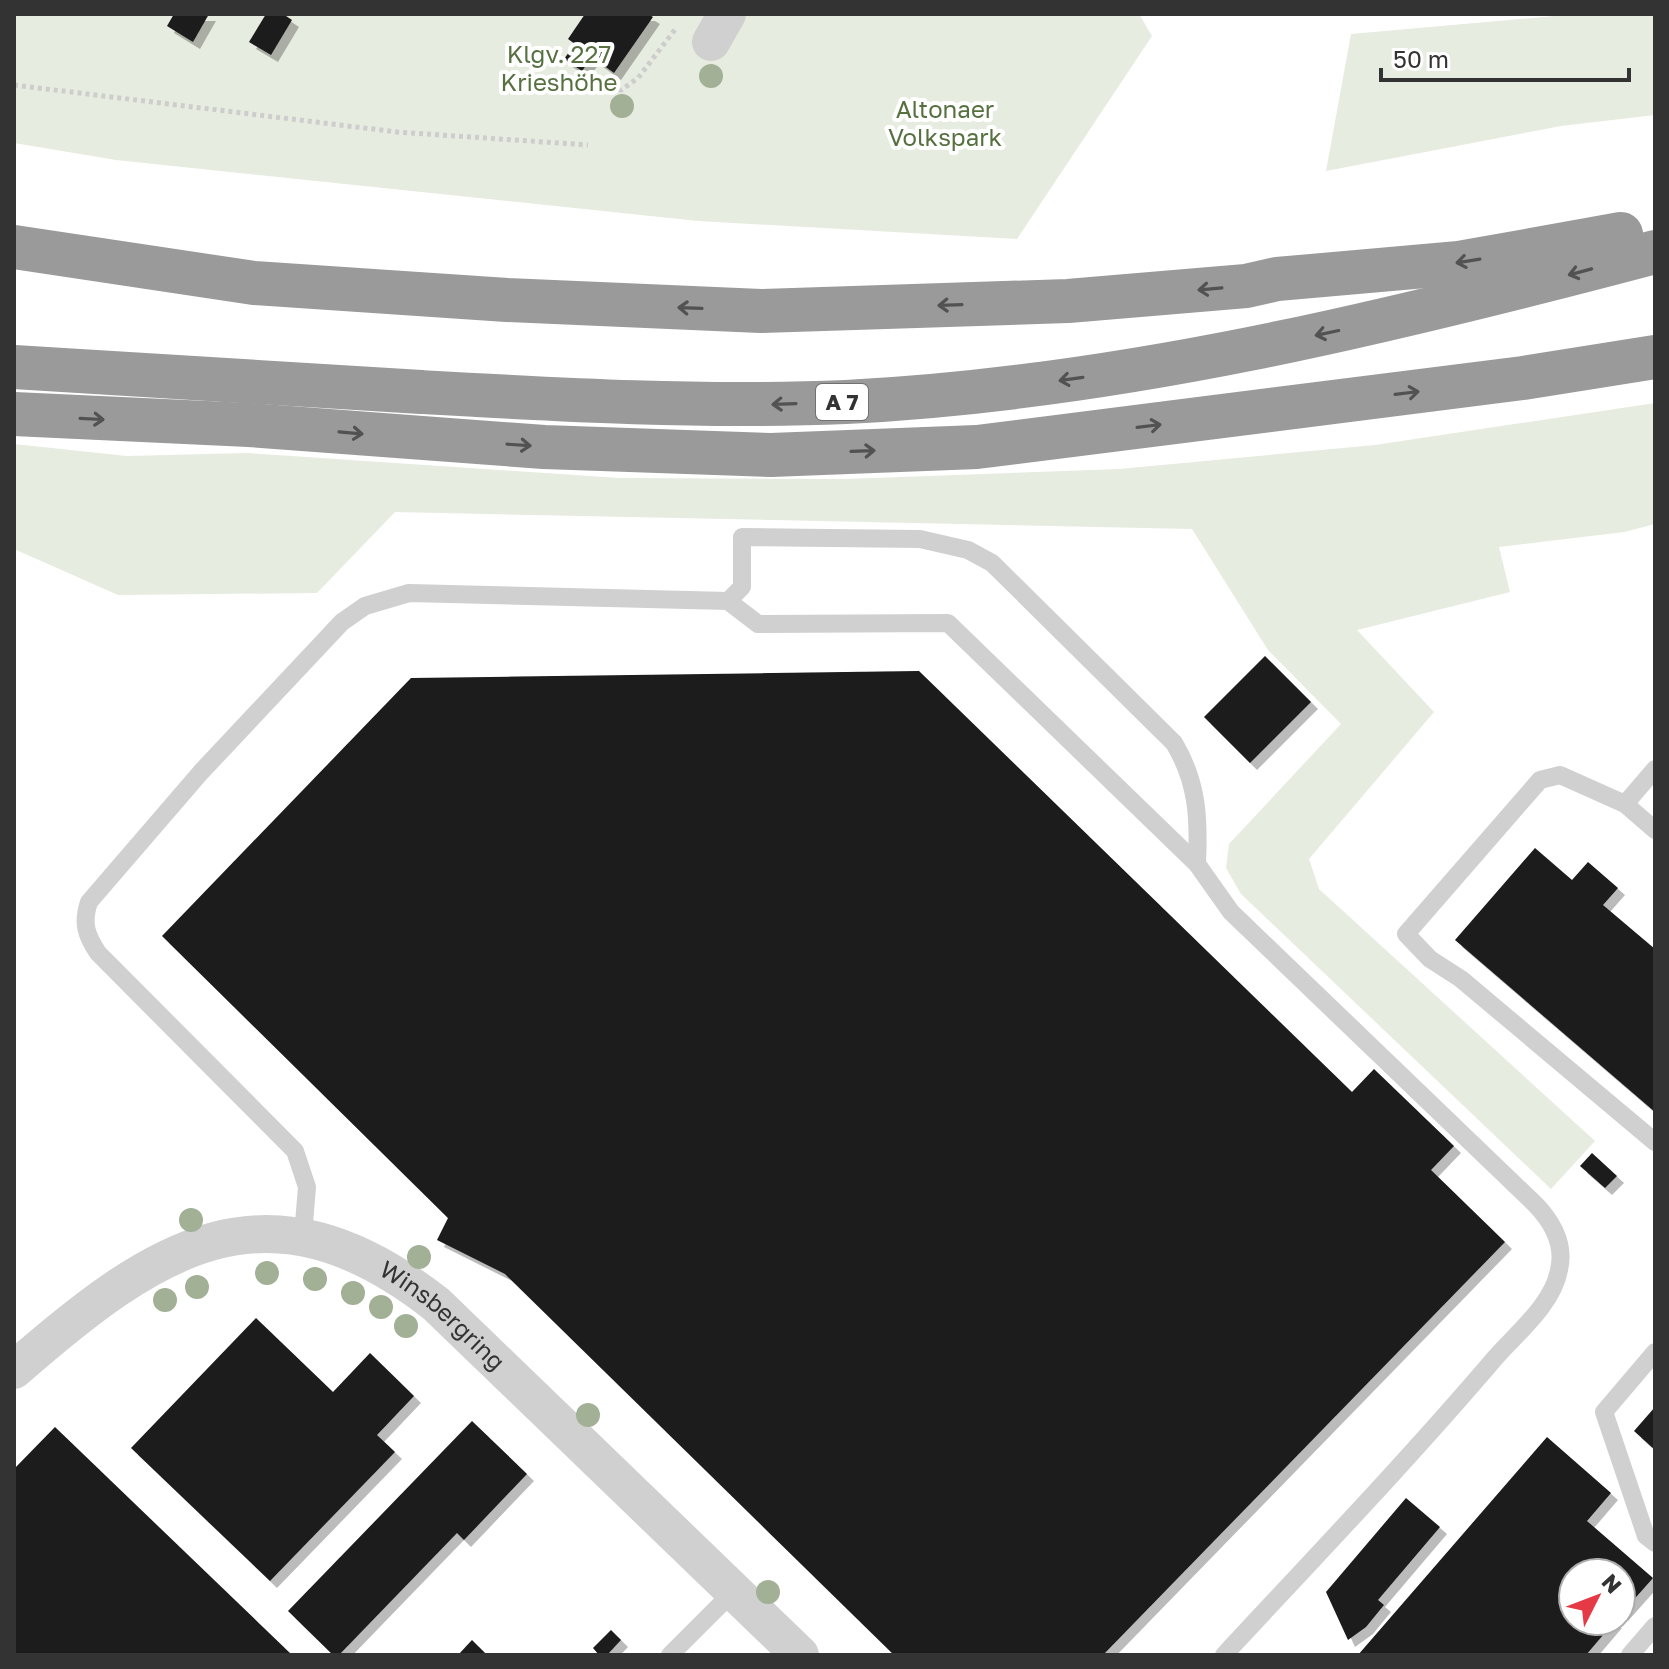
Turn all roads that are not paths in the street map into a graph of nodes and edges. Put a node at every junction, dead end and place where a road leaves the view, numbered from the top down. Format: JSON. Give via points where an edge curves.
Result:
{"nodes":[{"id":1,"x":1655,"y":228,"type":"edge"},
{"id":2,"x":14,"y":247,"type":"edge"},
{"id":3,"x":1655,"y":252,"type":"edge"},
{"id":4,"x":1655,"y":357,"type":"edge"},
{"id":5,"x":14,"y":367,"type":"edge"},
{"id":6,"x":14,"y":414,"type":"edge"},
{"id":7,"x":728,"y":601,"type":"junction"},
{"id":8,"x":1655,"y":769,"type":"edge"},
{"id":9,"x":1625,"y":804,"type":"junction"},
{"id":10,"x":1655,"y":830,"type":"edge"},
{"id":11,"x":1197,"y":864,"type":"junction"},
{"id":12,"x":1655,"y":1142,"type":"edge"},
{"id":13,"x":303,"y":1235,"type":"junction"},
{"id":14,"x":1655,"y":1352,"type":"edge"},
{"id":15,"x":14,"y":1370,"type":"edge"},
{"id":16,"x":1655,"y":1543,"type":"edge"},
{"id":17,"x":733,"y":1592,"type":"junction"},
{"id":18,"x":1655,"y":1626,"type":"edge"},
{"id":19,"x":670,"y":1655,"type":"edge"},
{"id":20,"x":800,"y":1655,"type":"edge"},
{"id":21,"x":1224,"y":1655,"type":"edge"},
{"id":22,"x":1630,"y":1655,"type":"edge"}],
"edges":[{"from":1,"to":2,"type":"highway","one_way":true,"via":[[1459,263],[1246,286],[1068,301],[761,311],[254,283]]},
{"from":3,"to":5,"type":"highway","number":"A 7","one_way":true,"via":[[1455,305],[1274,345],[1007,389],[849,401],[587,401]]},
{"from":6,"to":4,"type":"highway","number":"A 7","one_way":true,"via":[[544,447],[771,455],[977,447]]},
{"from":7,"to":11,"type":"lane","via":[[758,624],[948,623]]},
{"from":7,"to":11,"type":"lane","via":[[742,587],[742,537],[920,539],[968,550],[992,563],[1174,743],[1197,796]]},
{"from":7,"to":13,"type":"lane","via":[[409,593],[365,606],[342,622],[212,760],[89,902],[84,917],[87,936],[98,953],[295,1151],[307,1187]]},
{"from":8,"to":9,"type":"lane"},
{"from":9,"to":10,"type":"lane"},
{"from":9,"to":12,"type":"lane","via":[[1560,775],[1540,780],[1406,934],[1421,952],[1461,979]]},
{"from":11,"to":21,"type":"lane","via":[[1231,912],[1548,1217],[1561,1256],[1548,1296],[1440,1422]]},
{"from":13,"to":15,"type":"street","name":"Winsbergring","via":[[228,1238],[176,1253],[125,1280]]},
{"from":13,"to":17,"type":"street","name":"Winsbergring","via":[[368,1258],[436,1304]]},
{"from":14,"to":16,"type":"lane","via":[[1604,1412],[1646,1536]]},
{"from":17,"to":19,"type":"lane"},
{"from":17,"to":20,"type":"street","name":"Winsbergring"},
{"from":18,"to":22,"type":"lane"}]}
